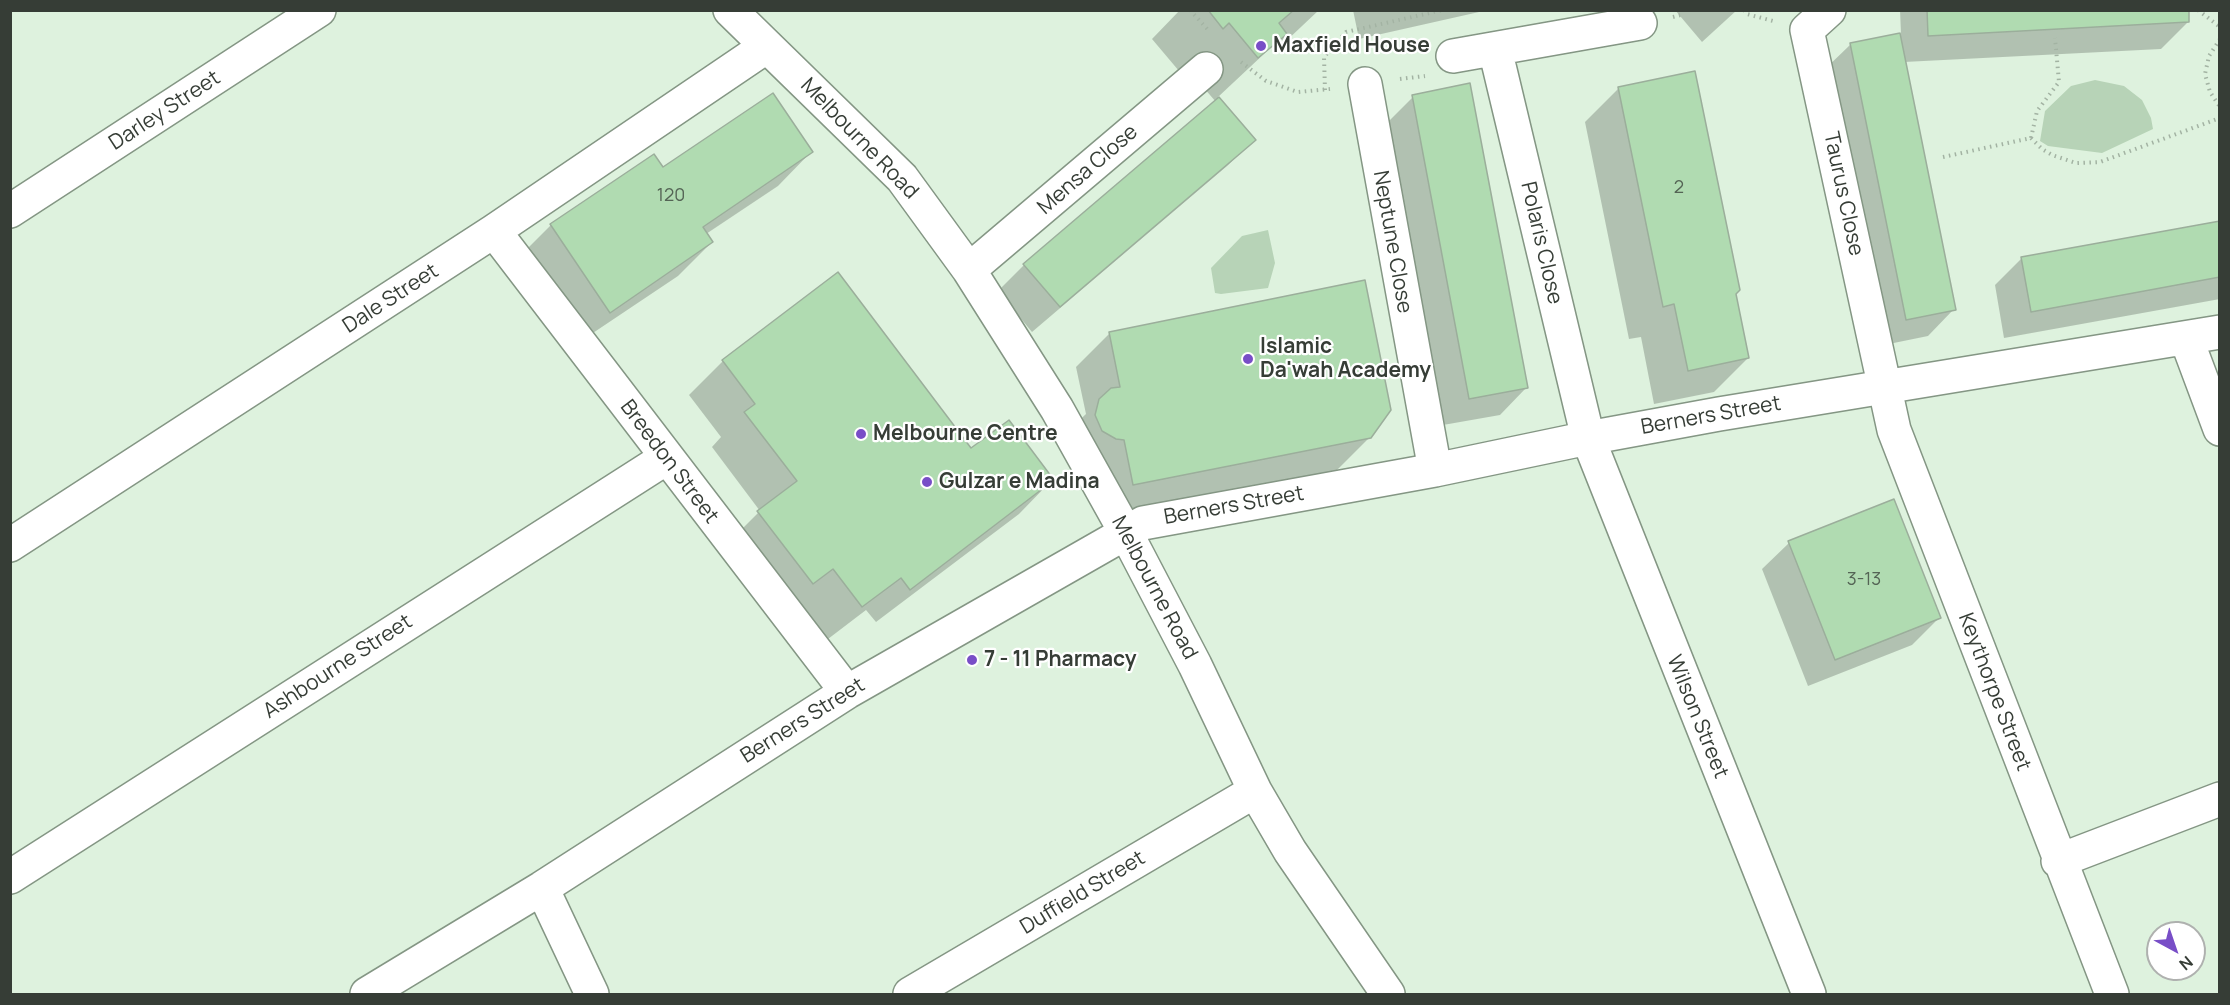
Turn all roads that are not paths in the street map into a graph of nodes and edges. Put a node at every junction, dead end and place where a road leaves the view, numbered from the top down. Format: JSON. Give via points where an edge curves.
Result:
{"nodes":[{"id":1,"x":319,"y":10,"type":"edge"},
{"id":2,"x":730,"y":10,"type":"edge"},
{"id":3,"x":1829,"y":10,"type":"edge"},
{"id":4,"x":1640,"y":23,"type":"dead end"},
{"id":5,"x":767,"y":46,"type":"junction"},
{"id":6,"x":1495,"y":49,"type":"junction"},
{"id":7,"x":1453,"y":56,"type":"dead end"},
{"id":8,"x":1206,"y":69,"type":"dead end"},
{"id":9,"x":1365,"y":84,"type":"dead end"},
{"id":10,"x":10,"y":211,"type":"edge"},
{"id":11,"x":494,"y":231,"type":"junction"},
{"id":12,"x":969,"y":270,"type":"junction"},
{"id":13,"x":2220,"y":332,"type":"edge"},
{"id":14,"x":2186,"y":338,"type":"junction"},
{"id":15,"x":1886,"y":387,"type":"junction"},
{"id":16,"x":2220,"y":429,"type":"edge"},
{"id":17,"x":1588,"y":438,"type":"junction"},
{"id":18,"x":666,"y":458,"type":"junction"},
{"id":19,"x":1435,"y":470,"type":"junction"},
{"id":20,"x":1125,"y":531,"type":"junction"},
{"id":21,"x":10,"y":545,"type":"edge"},
{"id":22,"x":847,"y":692,"type":"junction"},
{"id":23,"x":1255,"y":791,"type":"junction"},
{"id":24,"x":2220,"y":799,"type":"edge"},
{"id":25,"x":2058,"y":861,"type":"junction"},
{"id":26,"x":10,"y":877,"type":"edge"},
{"id":27,"x":542,"y":888,"type":"junction"},
{"id":28,"x":367,"y":994,"type":"edge"},
{"id":29,"x":592,"y":994,"type":"edge"},
{"id":30,"x":910,"y":994,"type":"edge"},
{"id":31,"x":1388,"y":994,"type":"edge"},
{"id":32,"x":1809,"y":994,"type":"edge"},
{"id":33,"x":2112,"y":994,"type":"edge"}],
"edges":[{"from":1,"to":10,"type":"street","name":"Darley Street"},
{"from":2,"to":5,"type":"street","name":"Melbourne Road"},
{"from":3,"to":15,"type":"street","name":"Taurus Close","via":[[1807,30]]},
{"from":4,"to":6,"type":"street"},
{"from":5,"to":11,"type":"street","name":"Dale Street"},
{"from":5,"to":12,"type":"street","name":"Melbourne Road","via":[[902,178]]},
{"from":6,"to":7,"type":"street"},
{"from":6,"to":17,"type":"street","name":"Polaris Close"},
{"from":8,"to":12,"type":"street","name":"Mensa Close"},
{"from":9,"to":19,"type":"street","name":"Neptune Close"},
{"from":11,"to":18,"type":"street","name":"Breedon Street"},
{"from":11,"to":21,"type":"street","name":"Dale Street"},
{"from":12,"to":20,"type":"street","name":"Melbourne Road","via":[[1057,409]]},
{"from":13,"to":14,"type":"street","name":"Berners Street"},
{"from":14,"to":15,"type":"street","name":"Berners Street"},
{"from":14,"to":16,"type":"street"},
{"from":15,"to":17,"type":"street","name":"Berners Street"},
{"from":15,"to":25,"type":"street","name":"Keythorpe Street","via":[[1894,430]]},
{"from":17,"to":19,"type":"street","name":"Berners Street"},
{"from":17,"to":32,"type":"street","name":"Wilson Street"},
{"from":18,"to":22,"type":"street","name":"Breedon Street"},
{"from":18,"to":26,"type":"street","name":"Ashbourne Street"},
{"from":19,"to":20,"type":"street","name":"Berners Street","via":[[1143,523]]},
{"from":20,"to":22,"type":"street","name":"Berners Street"},
{"from":20,"to":23,"type":"street","name":"Melbourne Road"},
{"from":22,"to":27,"type":"street","name":"Berners Street"},
{"from":23,"to":30,"type":"street","name":"Duffield Street"},
{"from":23,"to":31,"type":"street","name":"Melbourne Road","via":[[1290,851]]},
{"from":24,"to":25,"type":"street"},
{"from":25,"to":33,"type":"street","name":"Keythorpe Street"},
{"from":27,"to":28,"type":"street","name":"Berners Street"},
{"from":27,"to":29,"type":"street"}]}
